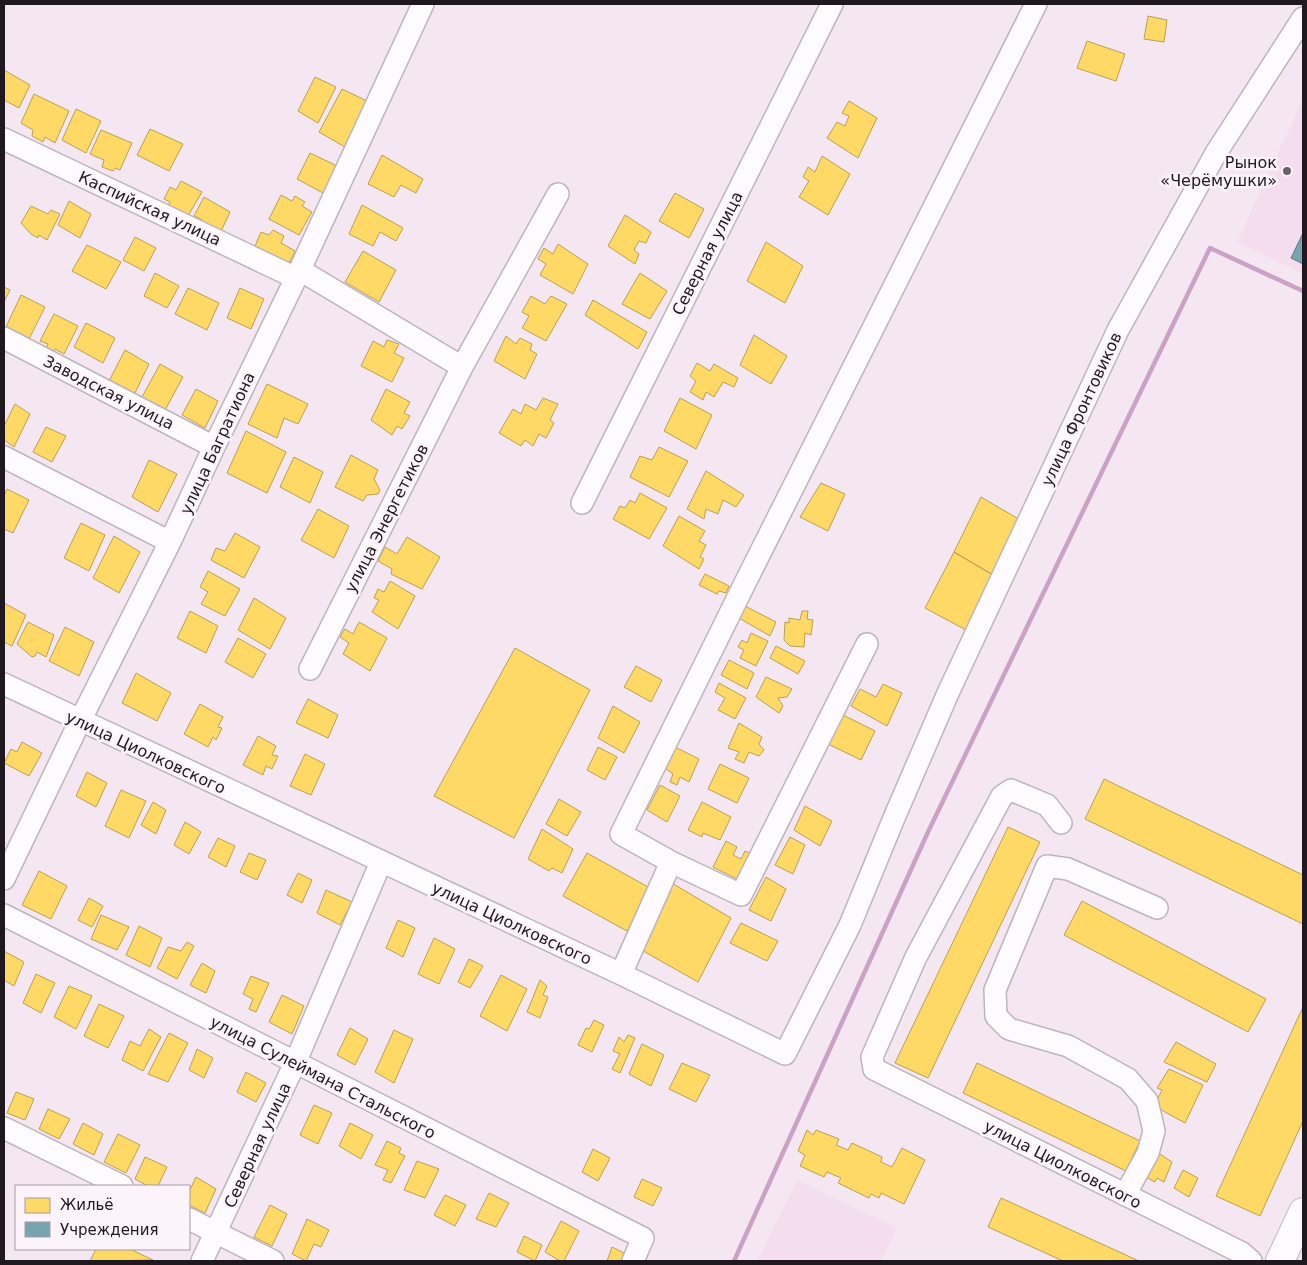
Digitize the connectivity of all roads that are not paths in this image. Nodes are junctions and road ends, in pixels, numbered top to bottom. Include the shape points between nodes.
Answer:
1 (424, 4) edge
2 (832, 4) edge
3 (1036, 4) edge
4 (1303, 18) edge
5 (4, 139) edge
6 (558, 194) dead end
7 (298, 274) junction
8 (4, 338) edge
9 (462, 367) junction
10 (214, 447) junction
11 (4, 457) edge
12 (582, 503) dead end
13 (170, 542) junction
14 (867, 644) dead end
15 (310, 669) dead end
16 (4, 684) edge
17 (80, 721) junction
18 (894, 818) joint
19 (1061, 823) dead end
20 (381, 862) junction
21 (671, 862) junction
22 (4, 878) edge
23 (1157, 908) dead end
24 (4, 915) edge
25 (620, 974) junction
26 (295, 1063) junction
27 (4, 1128) edge
28 (120, 1185) edge
29 (1125, 1195) junction
30 (1303, 1212) edge
31 (190, 1219) edge
32 (1303, 1220) edge
33 (216, 1232) junction
34 (202, 1261) edge
35 (273, 1261) edge
36 (633, 1261) edge
37 (1251, 1261) edge
38 (1280, 1261) edge
39 (1284, 1261) edge

1 - 7 street, улица Багратиона
2 - 12 street, Северная улица
3 - 21 street via 621,834
4 - 18 street, улица Фронтовиков via 1216,153 1118,330 948,693
5 - 7 street, Каспийская улица
6 - 9 street, улица Энергетиков
7 - 9 street
7 - 10 street, улица Багратиона
8 - 10 street, Заводская улица
9 - 15 street, улица Энергетиков
10 - 13 street, улица Багратиона
11 - 13 street
13 - 17 street, улица Багратиона
14 - 21 street via 741,895
16 - 17 street, улица Циолковского
17 - 20 street, улица Циолковского
17 - 22 street, улица Багратиона
18 - 25 street, улица Циолковского via 850,925 785,1054
19 - 29 street, улица Циолковского via 1047,805 1010,790 1002,796 916,957 872,1057 874,1069
20 - 25 street, улица Циолковского
20 - 26 street, Северная улица
21 - 25 street
23 - 29 street via 1068,869 1047,866 995,990 996,1016 1010,1029 1068,1046 1128,1079 1147,1101 1154,1131 1148,1153
24 - 26 street, улица Сулеймана Стальского
26 - 33 street, Северная улица
26 - 36 street, улица Сулеймана Стальского via 643,1238
27 - 28 street
29 - 37 street, улица Циолковского via 1242,1253
30 - 38 main road
31 - 33 street
32 - 39 main road
33 - 34 street, Северная улица
33 - 35 street

